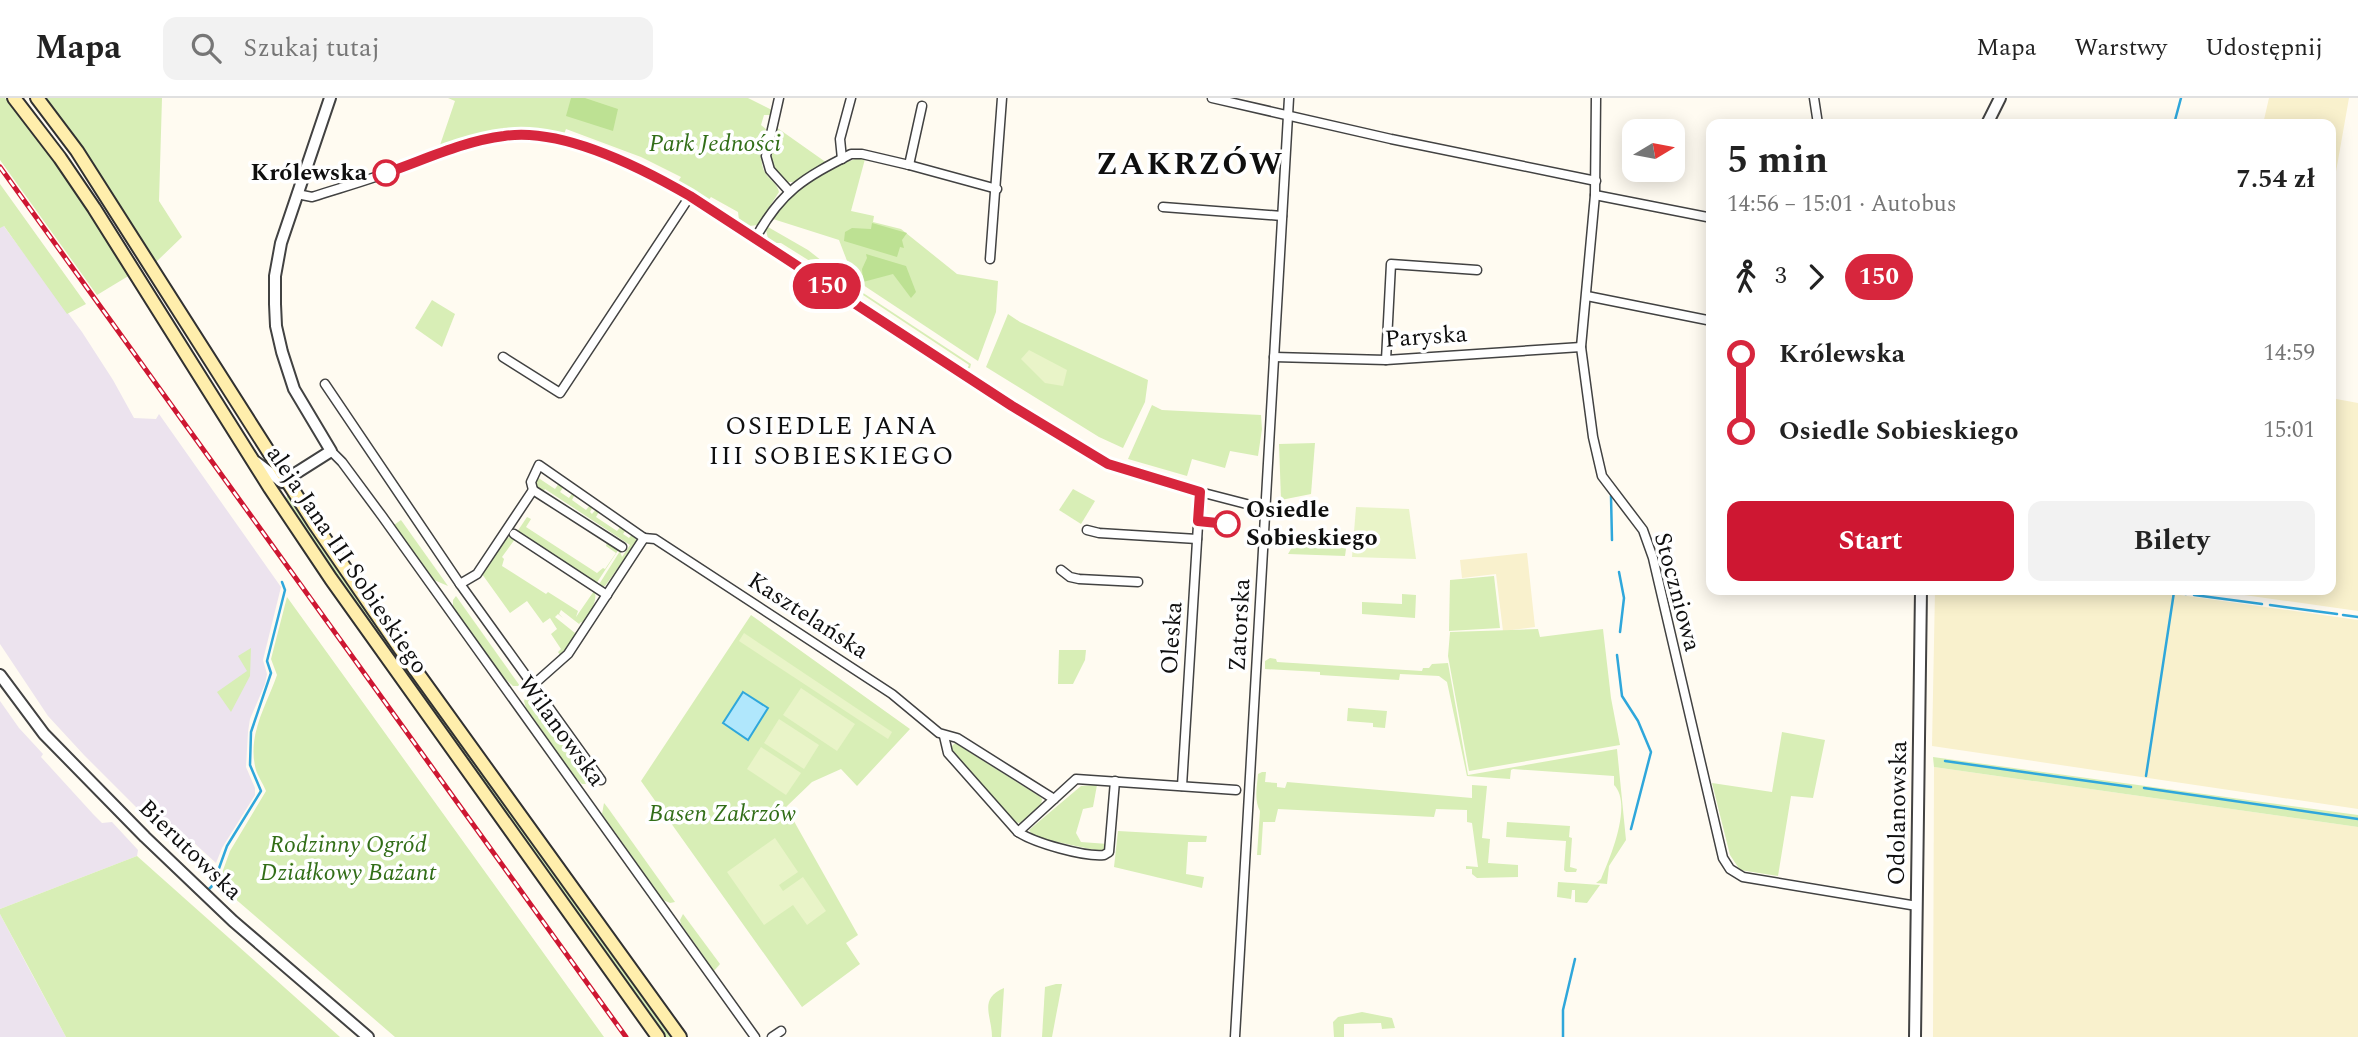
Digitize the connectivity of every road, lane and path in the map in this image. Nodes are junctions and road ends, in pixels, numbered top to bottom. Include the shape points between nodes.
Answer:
1 (14, 98) edge
2 (37, 98) edge
3 (330, 98) edge
4 (779, 98) edge
5 (851, 98) edge
6 (1002, 98) edge
7 (1212, 98) edge
8 (1289, 98) edge
9 (1596, 98) edge
10 (1814, 98) edge
11 (2000, 98) edge
12 (922, 107) dead end
13 (1287, 117) junction
14 (1817, 119) edge
15 (1990, 119) edge
16 (842, 159) junction
17 (909, 165) junction
18 (1596, 181) junction
19 (997, 189) junction
20 (789, 191) junction
21 (297, 194) junction
22 (1595, 195) junction
23 (690, 196) junction
24 (1163, 207) dead end
25 (1282, 216) junction
26 (1706, 217) edge
27 (755, 239) junction
28 (990, 258) dead end
29 (1477, 270) dead end
30 (1587, 296) junction
31 (1706, 320) edge
32 (1581, 347) junction
33 (503, 357) dead end
34 (1274, 357) junction
35 (1386, 360) junction
36 (325, 384) dead end
37 (331, 450) junction
38 (253, 461) junction
39 (287, 481) junction
40 (533, 489) junction
41 (1200, 492) junction
42 (1266, 509) junction
43 (1087, 530) dead end
44 (514, 534) dead end
45 (644, 538) junction
46 (1198, 539) junction
47 (622, 547) dead end
48 (1061, 570) dead end
49 (1139, 582) dead end
50 (460, 584) junction
51 (1921, 595) edge
52 (607, 596) junction
53 (0, 675) edge
54 (533, 685) junction
55 (944, 736) junction
56 (601, 780) dead end
57 (1115, 781) junction
58 (1182, 786) junction
59 (1236, 790) dead end
60 (1054, 799) junction
61 (1018, 832) junction
62 (1917, 906) junction
63 (781, 1031) dead end
64 (368, 1037) edge
65 (658, 1037) edge
66 (680, 1037) edge
67 (755, 1037) edge
68 (772, 1037) edge
69 (1235, 1037) edge
70 (1915, 1037) edge

1 - 38 main road, aleja Jana III Sobieskiego via 88,199
2 - 39 main road, aleja Jana III Sobieskiego via 77,151
3 - 21 street, Wilanowska
4 - 20 street via 766,156 770,170
5 - 16 street via 840,139
6 - 19 street
7 - 13 street
8 - 13 street, Zatorska
9 - 18 street, Stoczniowa
10 - 14 street
11 - 15 street
12 - 17 street
13 - 18 street
13 - 25 street, Zatorska
16 - 17 street via 862,154
16 - 20 street
17 - 19 street
18 - 22 street, Stoczniowa
19 - 28 street
20 - 27 street
21 - 23 street via 313,197 470,144 521,134 561,140 609,156
21 - 37 street, Wilanowska via 275,276 276,326 294,389
22 - 26 street
22 - 30 street, Stoczniowa
23 - 27 street
23 - 33 street via 560,393
24 - 25 street
25 - 34 street, Zatorska
27 - 41 street via 1108,464
29 - 35 street via 1391,264
30 - 31 street
30 - 32 street, Stoczniowa
32 - 35 street, Paryska
32 - 62 street, Stoczniowa via 1597,462 1606,482 1643,530 1653,558 1727,864 1742,877
34 - 35 street, Paryska
34 - 42 street, Zatorska
36 - 50 street
37 - 39 street
37 - 67 street, Wilanowska
38 - 39 street via 276,479
38 - 65 main road, aleja Jana III Sobieskiego via 408,689
39 - 66 main road, aleja Jana III Sobieskiego via 401,650
40 - 45 street, Kasztelańska via 531,482 539,465
40 - 47 street
40 - 50 street via 477,573
41 - 42 street
41 - 46 street, Oleska
42 - 69 street, Zatorska
43 - 46 street
44 - 52 street
45 - 52 street
45 - 55 street, Kasztelańska via 655,538 892,694
46 - 58 street, Oleska
48 - 49 street via 1079,579
50 - 54 street
51 - 62 street, Odolanowska
52 - 54 street via 568,654
53 - 64 street, Bierutowska via 44,734 145,837
54 - 56 street
55 - 60 street, Kasztelańska via 957,738
55 - 61 street, Kasztelańska via 948,753
57 - 58 street
57 - 60 street via 1076,779
57 - 61 street via 1110,848 1104,855 1075,851
58 - 59 street
60 - 61 street
62 - 70 street, Odolanowska
63 - 68 street

